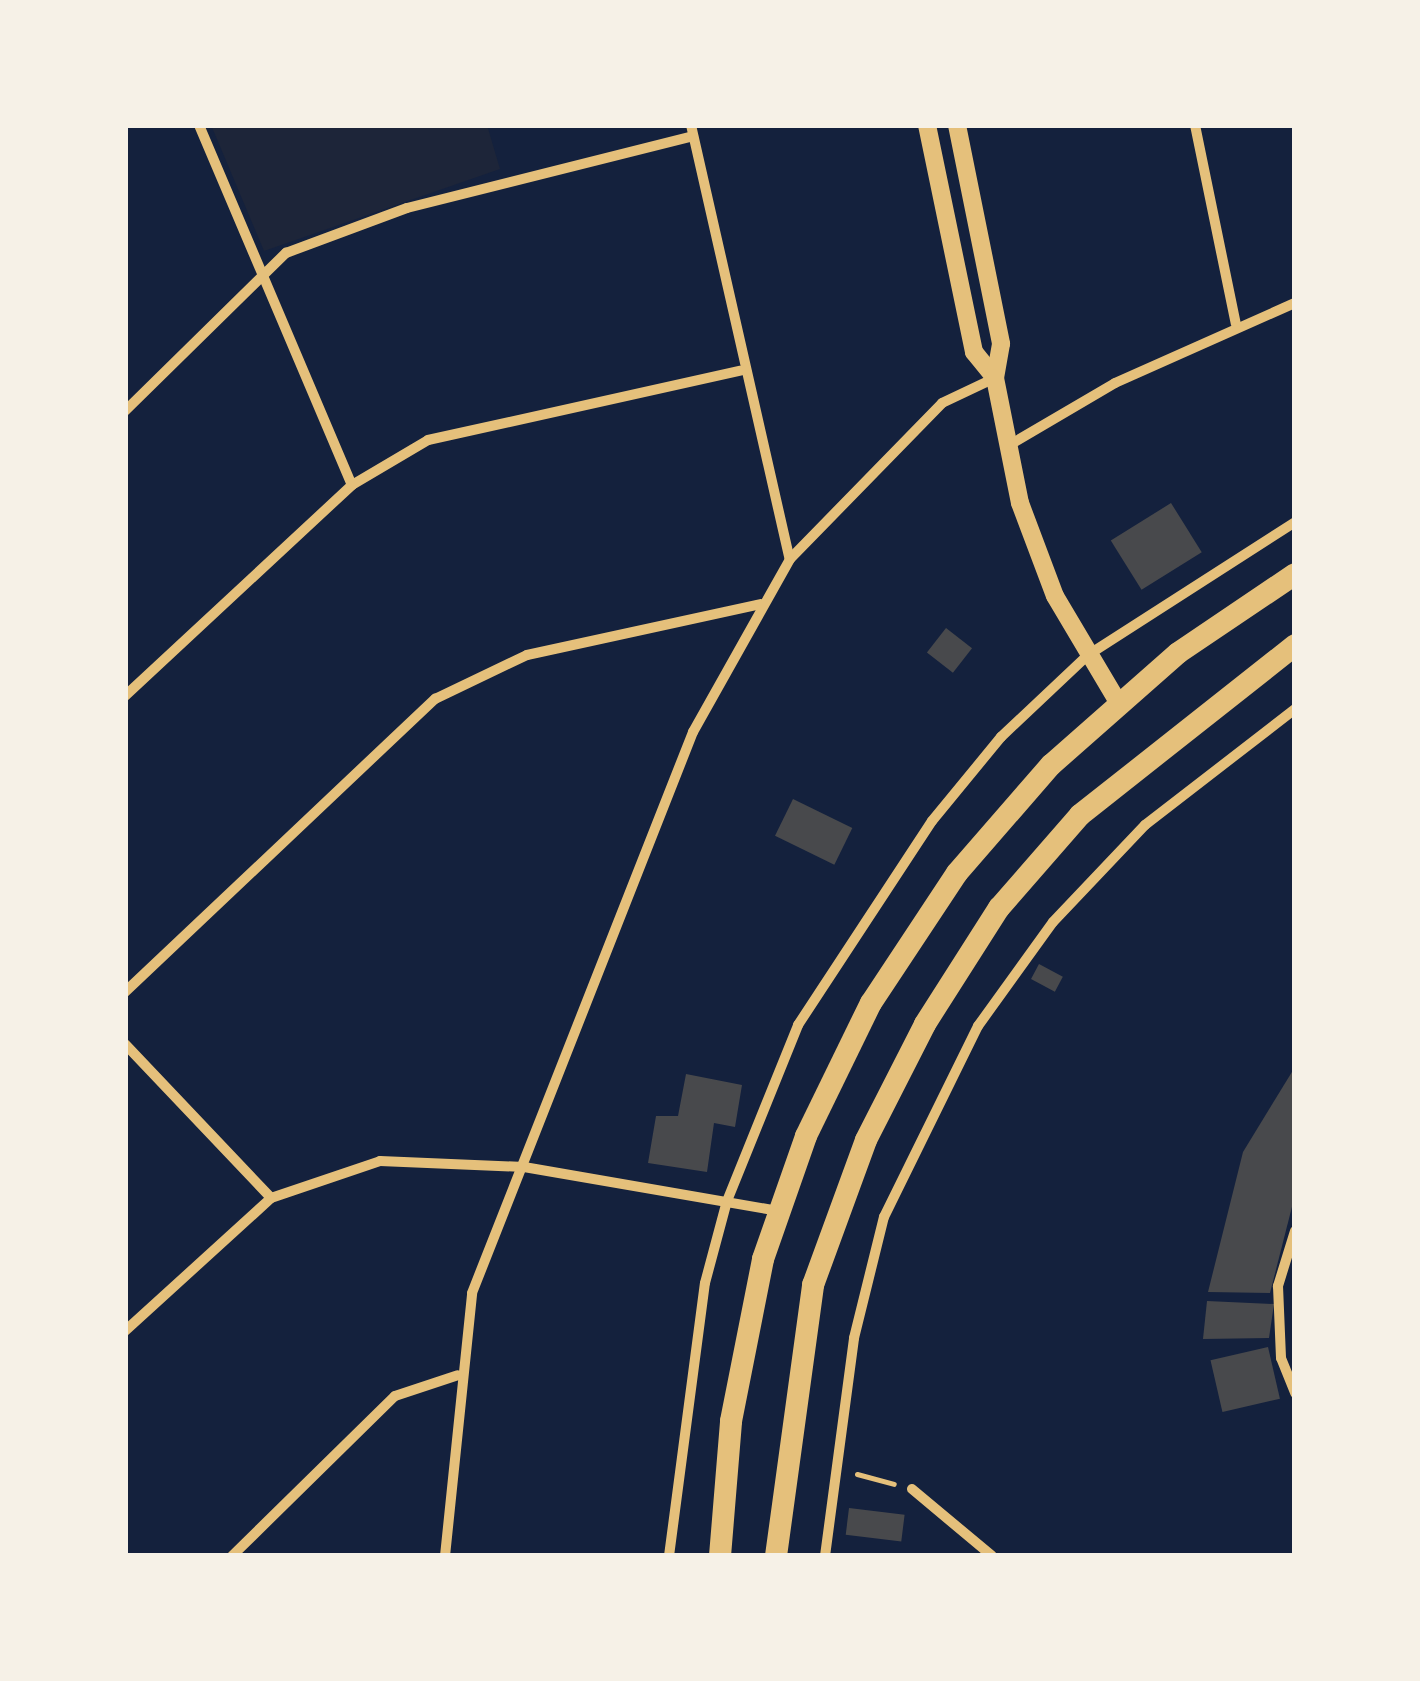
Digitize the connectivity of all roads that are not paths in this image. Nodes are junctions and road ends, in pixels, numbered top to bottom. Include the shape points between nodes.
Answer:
1 (199, 125) edge
2 (928, 125) edge
3 (957, 125) edge
4 (1196, 125) edge
5 (692, 130) edge
6 (261, 271) junction
7 (1295, 303) edge
8 (1236, 324) junction
9 (740, 371) junction
10 (995, 378) junction
11 (125, 411) edge
12 (1006, 447) junction
13 (352, 485) junction
14 (1295, 522) edge
15 (790, 559) junction
16 (1295, 574) edge
17 (761, 604) junction
18 (1295, 645) edge
19 (1088, 656) junction
20 (125, 696) edge
21 (1118, 702) junction
22 (1295, 709) edge
23 (125, 992) edge
24 (125, 1044) edge
25 (524, 1166) junction
26 (271, 1198) junction
27 (726, 1201) junction
28 (778, 1210) junction
29 (1295, 1231) edge
30 (125, 1332) edge
31 (458, 1374) junction
32 (1295, 1393) edge
33 (912, 1488) road end
34 (232, 1556) edge
35 (445, 1556) edge
36 (668, 1556) edge
37 (720, 1556) edge
38 (776, 1556) edge
39 (825, 1556) edge
40 (992, 1556) edge

1 - 6 street
2 - 10 street via 974,352
3 - 10 street via 1001,344
4 - 8 street
5 - 6 street via 407,208
5 - 9 street
6 - 11 street
6 - 13 street
7 - 8 street
8 - 12 street
9 - 13 street via 428,440
9 - 15 street
10 - 12 street
10 - 15 street via 942,403
12 - 19 street via 1054,596
13 - 20 street
14 - 19 street
15 - 17 street
16 - 21 highway
17 - 23 street via 527,655 435,700
17 - 25 street via 693,732
18 - 38 highway via 1080,815 1000,908 925,1024 866,1140 813,1285
19 - 21 street
19 - 27 street via 1001,737 864,918 798,1024
21 - 28 highway via 1002,817 914,933 833,1076
22 - 39 street via 1145,825 1053,922 978,1026 884,1217 832,1468
24 - 26 street
25 - 26 street via 380,1161
25 - 27 street
25 - 31 street via 472,1293
26 - 30 street
27 - 28 street
27 - 36 street via 688,1368
28 - 37 highway via 744,1337
29 - 32 street via 1278,1286 1281,1358
31 - 34 street via 394,1396
31 - 35 street
33 - 40 street

